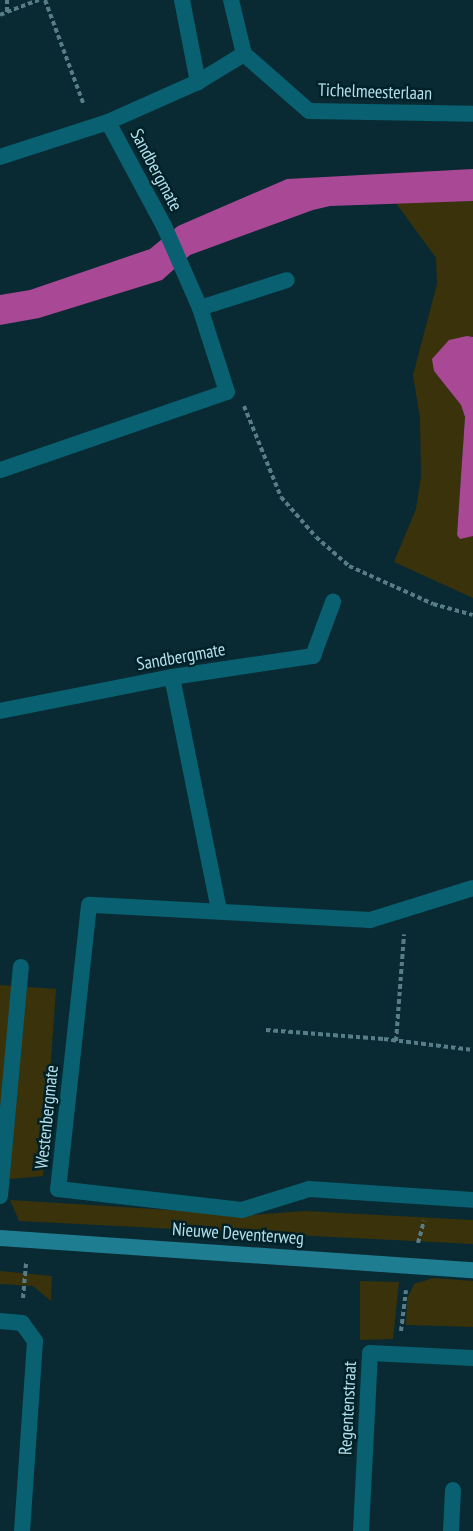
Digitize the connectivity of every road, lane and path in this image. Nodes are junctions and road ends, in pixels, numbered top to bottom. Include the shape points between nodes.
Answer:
1 (7, 0) edge
2 (39, 0) edge
3 (45, 0) edge
4 (182, 0) edge
5 (231, 0) edge
6 (8, 12) junction
7 (0, 15) edge
8 (244, 54) junction
9 (198, 82) junction
10 (473, 114) edge
11 (108, 122) junction
12 (92, 129) junction
13 (0, 157) edge
14 (287, 280) dead end
15 (200, 308) junction
16 (227, 392) junction
17 (0, 470) edge
18 (333, 602) dead end
19 (473, 615) edge
20 (172, 677) junction
21 (0, 711) edge
22 (473, 888) edge
23 (406, 909) junction
24 (219, 910) junction
25 (21, 967) dead end
26 (266, 1030) dead end
27 (396, 1041) junction
28 (473, 1050) edge
29 (0, 1196) edge
30 (473, 1200) edge
31 (0, 1238) edge
32 (28, 1239) junction
33 (473, 1270) edge
34 (0, 1321) edge
35 (22, 1323) junction
36 (473, 1358) edge
37 (453, 1490) dead end
38 (22, 1531) edge
39 (361, 1531) edge
40 (451, 1531) edge

1 - 6 path
2 - 6 path
3 - 12 path
4 - 9 street
5 - 8 street
6 - 7 path
8 - 9 street
8 - 10 street, Tichelmeesterlaan via 309,111
9 - 11 street
11 - 12 street, Sandbergmate
11 - 15 street, Sandbergmate via 164,226
12 - 13 street, Sandbergmate
14 - 15 street
15 - 16 street, Sandbergmate
16 - 17 street
16 - 19 path via 248,409 281,497 316,537 349,566 433,604
18 - 20 street, Sandbergmate via 313,656
20 - 21 street, Sandbergmate
20 - 24 street
22 - 23 street, Westenbergmate
23 - 24 street, Westenbergmate via 370,920
23 - 27 path
24 - 30 street, Westenbergmate via 89,905 58,1189 242,1210 309,1189
25 - 29 street
26 - 27 path
27 - 28 path
31 - 32 main road, Nieuwe Deventerweg
32 - 33 main road, Nieuwe Deventerweg
32 - 35 path
34 - 35 street
35 - 38 street via 35,1341
36 - 39 street, Regentenstraat via 370,1353
37 - 40 street

